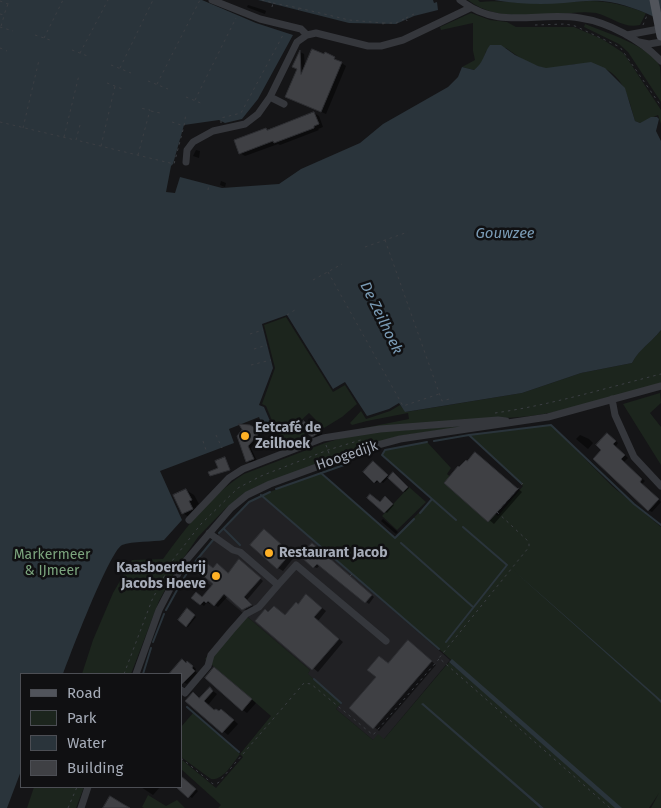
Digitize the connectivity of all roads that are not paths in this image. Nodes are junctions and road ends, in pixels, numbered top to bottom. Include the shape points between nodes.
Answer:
1 (212, 0) edge
2 (460, 0) edge
3 (654, 0) edge
4 (470, 8) junction
5 (660, 29) edge
6 (307, 35) junction
7 (627, 35) junction
8 (636, 42) junction
9 (661, 42) edge
10 (661, 61) edge
11 (270, 98) junction
12 (284, 104) dead end
13 (186, 162) dead end
14 (661, 386) edge
15 (612, 399) junction
16 (512, 423) junction
17 (661, 486) edge
18 (188, 520) dead end
19 (209, 533) junction
20 (278, 585) junction
21 (386, 641) dead end
22 (136, 673) edge
23 (182, 691) edge
24 (88, 788) edge
25 (81, 808) edge

1 - 6 street via 260,19 301,28
2 - 4 street
3 - 5 main road
4 - 6 street via 403,40 381,46 368,46 316,33
4 - 7 street via 505,18 580,18
5 - 7 street
6 - 11 street via 297,42
7 - 8 street
8 - 9 street
8 - 10 street
11 - 12 street
11 - 13 street via 245,124 213,131 193,142 186,150
14 - 15 street, Hoogedijk
15 - 16 street, Hoogedijk via 548,417
15 - 17 street via 615,415 634,457
16 - 18 street via 498,420 397,427 323,438 242,469
16 - 19 street, Hoogedijk via 400,439 332,461 248,495 231,508
19 - 20 street via 240,552
19 - 22 street, Hoogedijk via 183,564 159,610
20 - 21 street via 296,566
20 - 23 street via 259,607 246,614 211,655 208,666 185,693
24 - 25 street

